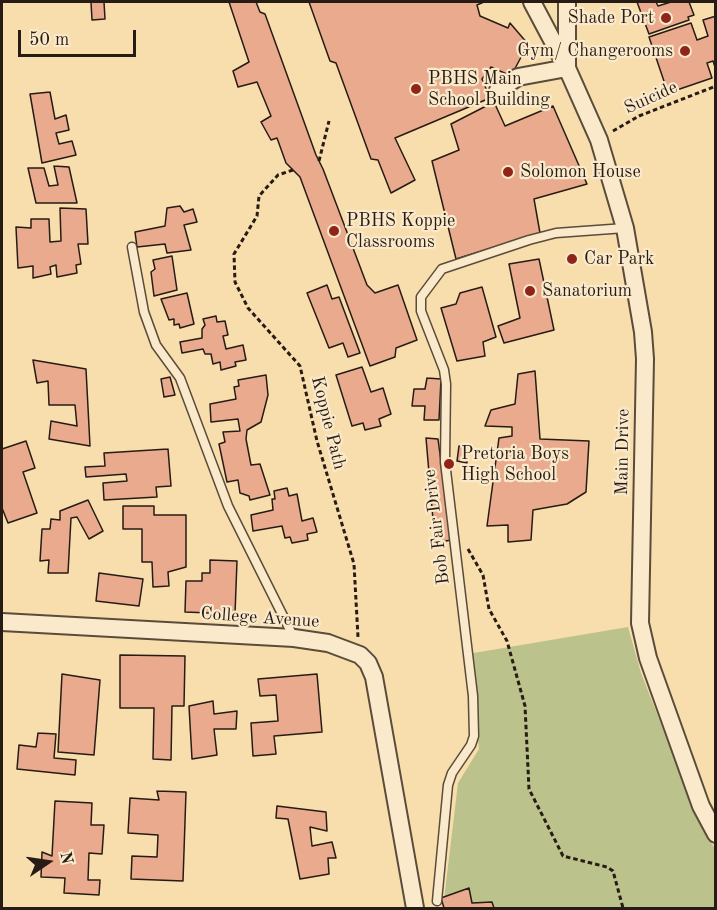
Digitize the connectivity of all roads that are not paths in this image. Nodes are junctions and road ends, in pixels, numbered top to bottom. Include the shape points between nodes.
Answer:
1 (532, 2) edge
2 (567, 2) edge
3 (567, 68) junction
4 (498, 90) dead end
5 (625, 228) junction
6 (132, 247) dead end
7 (2, 622) edge
8 (294, 638) junction
9 (716, 834) edge
10 (437, 901) dead end
11 (415, 909) edge

1 - 3 street, Main Drive
2 - 3 street, Main Drive
3 - 4 street via 518,77
3 - 5 street, Main Drive via 599,140
5 - 9 street, Main Drive via 645,359 640,623 648,658 701,806
5 - 10 lane, Bob Fair Drive via 556,233 518,243 442,269 421,297 421,311 446,384 445,462 473,696 474,736 448,785
6 - 8 lane via 144,312 156,345 180,378 228,506
7 - 8 street, College Avenue
8 - 11 street, College Avenue via 328,643 360,655 368,663 374,677

